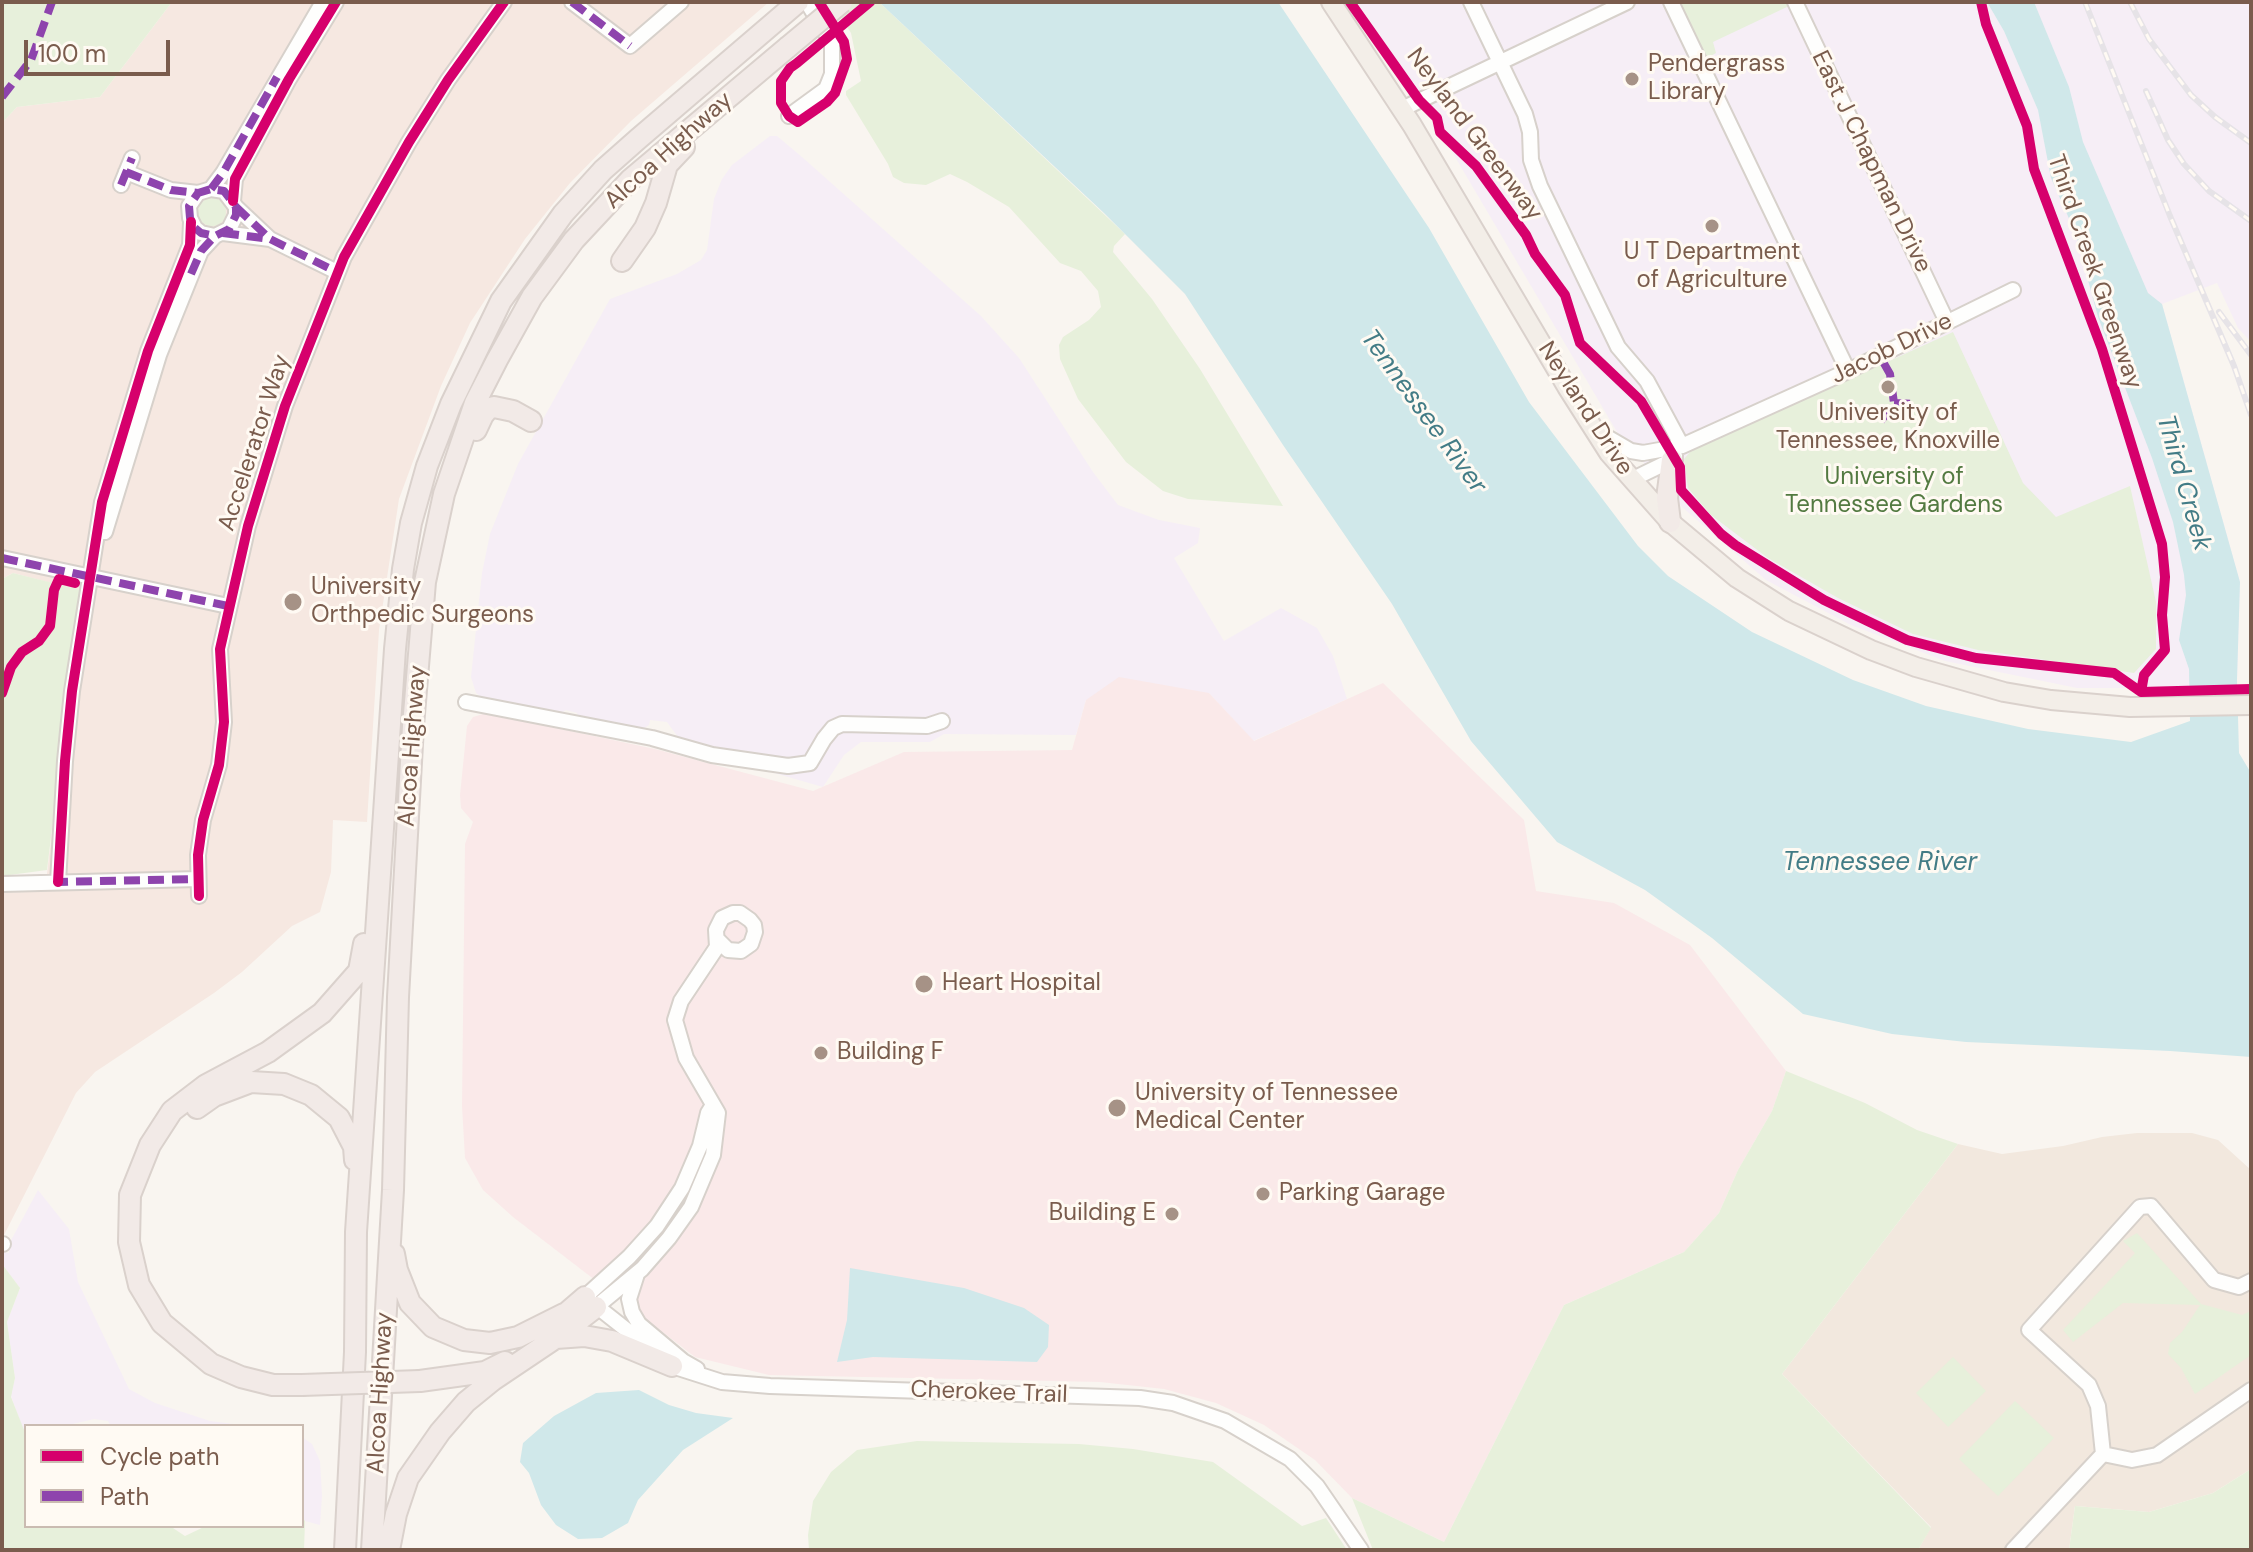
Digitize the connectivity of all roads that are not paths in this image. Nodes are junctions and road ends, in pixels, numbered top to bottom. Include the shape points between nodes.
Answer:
1 (323, 2) edge
2 (336, 2) edge
3 (504, 2) edge
4 (572, 2) edge
5 (681, 2) edge
6 (798, 2) edge
7 (807, 2) edge
8 (842, 2) edge
9 (1331, 2) edge
10 (1471, 2) edge
11 (1627, 2) edge
12 (1671, 2) edge
13 (1795, 2) edge
14 (1499, 62) junction
15 (762, 70) junction
16 (1402, 109) junction
17 (789, 116) dead end
18 (127, 171) dead end
19 (171, 190) junction
20 (204, 191) junction
21 (234, 204) junction
22 (190, 218) junction
23 (219, 235) junction
24 (270, 239) junction
25 (622, 261) dead end
26 (337, 272) junction
27 (2013, 290) dead end
28 (1947, 322) junction
29 (1848, 371) junction
30 (531, 421) dead end
31 (1592, 428) junction
32 (1677, 453) junction
33 (1631, 480) junction
34 (1670, 522) junction
35 (2, 558) edge
36 (93, 572) junction
37 (228, 606) junction
38 (418, 663) junction
39 (466, 702) dead end
40 (2251, 705) edge
41 (942, 721) dead end
42 (388, 753) junction
43 (198, 879) junction
44 (58, 882) junction
45 (2, 884) edge
46 (199, 896) dead end
47 (723, 945) dead end
48 (713, 1105) junction
49 (359, 1188) junction
50 (390, 1235) junction
51 (637, 1273) junction
52 (2251, 1281) edge
53 (591, 1302) junction
54 (564, 1314) junction
55 (557, 1337) junction
56 (672, 1366) junction
57 (420, 1374) junction
58 (302, 1378) junction
59 (722, 1382) junction
60 (2251, 1390) edge
61 (2103, 1454) junction
62 (345, 1550) edge
63 (372, 1550) edge
64 (389, 1550) edge
65 (1361, 1550) edge
66 (2013, 1550) edge

1 - 20 street via 223,173
2 - 21 street via 235,179
3 - 26 street, Accelerator Way via 409,142
4 - 5 street via 630,46
6 - 42 highway, Alcoa Highway via 603,170 563,214 501,301 451,404 411,523
7 - 17 street via 832,44 832,74 826,89
8 - 15 highway, Alcoa Highway, bridge
9 - 16 main road, Neyland Drive
10 - 14 street
11 - 14 street
12 - 29 street
13 - 28 street, East J Chapman Drive
14 - 16 street
14 - 32 street via 1527,121 1538,181 1618,347 1647,381
15 - 25 highway via 755,86 667,165 645,228
15 - 38 highway, Alcoa Highway via 630,180 574,240 532,297 475,403 444,494 425,582
16 - 31 main road, Neyland Drive
18 - 19 street
19 - 20 street
19 - 22 street
20 - 21 street via 224,191
20 - 22 street via 189,206
21 - 23 street via 234,222
21 - 24 street
22 - 23 street via 201,233
22 - 36 street via 190,245 120,436 102,502
23 - 24 street
23 - 36 street via 201,251 159,355
24 - 26 street
26 - 37 street, Accelerator Way via 287,399
27 - 28 street, Jacob Drive
28 - 29 street, Jacob Drive
29 - 32 street, Jacob Drive
30 - 38 highway via 494,407 477,428 457,484
31 - 32 street, Jacob Drive via 1631,451
31 - 33 main road, Neyland Drive
32 - 33 street, Jacob Drive
32 - 34 highway via 1667,498
33 - 34 main road, Neyland Drive
34 - 40 main road, Neyland Drive via 1737,578 1789,611 1916,667 2051,700 2130,707
35 - 36 street
36 - 37 street
36 - 44 street via 69,719
37 - 43 street, Accelerator Way via 220,649 224,722 219,765 203,820
38 - 50 highway, Alcoa Highway
39 - 41 street via 712,755 788,766 810,763 833,728 842,724 927,726
42 - 49 highway, Alcoa Highway
42 - 58 highway via 372,904 359,971 322,1013 172,1111 150,1145 130,1195 129,1242 139,1285 162,1323 211,1364 241,1377 273,1385
43 - 44 street
43 - 46 street, Accelerator Way
44 - 45 street
47 - 48 street via 678,1033
48 - 51 street via 718,1113 716,1142 691,1207
48 - 53 street via 682,1188
49 - 58 highway via 354,1147 339,1118 311,1095 284,1084 251,1082 214,1096 182,1120 161,1152 143,1198 142,1241 151,1280 172,1315 218,1353
49 - 62 highway, Alcoa Highway
50 - 54 highway via 410,1303 433,1327 464,1340 490,1343 518,1337
50 - 63 highway, Alcoa Highway
51 - 53 street
51 - 59 street via 629,1299 639,1324 683,1361
52 - 61 street via 2239,1287 2214,1280 2151,1206 2140,1207 2029,1330 2089,1385 2098,1406
53 - 54 highway
53 - 55 highway
53 - 56 street, Cherokee Trail
54 - 57 highway via 546,1331 481,1362
55 - 56 highway via 612,1341
55 - 57 highway via 485,1372
55 - 64 highway via 493,1380 440,1432 408,1478
56 - 59 street, Cherokee Trail
57 - 58 highway, bridge
59 - 65 street, Cherokee Trail via 1173,1403 1225,1421 1290,1459 1317,1486
60 - 61 street via 2157,1455 2132,1460
61 - 66 street

